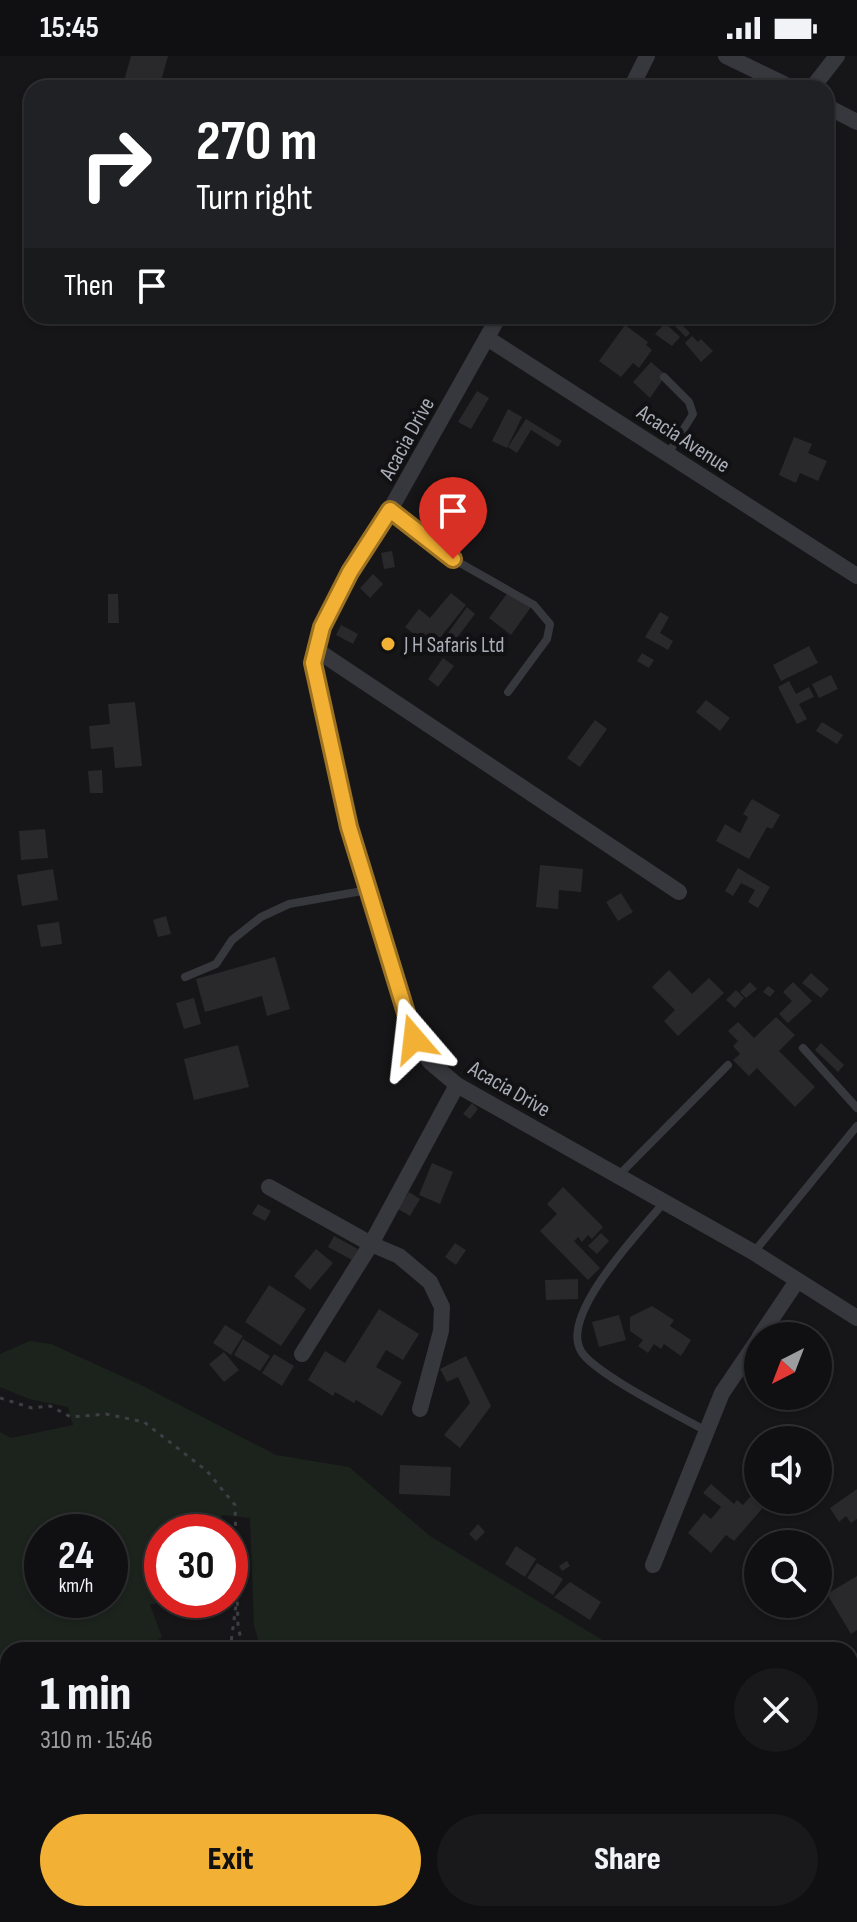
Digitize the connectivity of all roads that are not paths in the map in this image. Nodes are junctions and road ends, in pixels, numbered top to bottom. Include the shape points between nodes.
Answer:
1 (647, 56) edge
2 (726, 56) edge
3 (837, 56) edge
4 (635, 80) edge
5 (776, 80) edge
6 (818, 80) edge
7 (834, 110) edge
8 (857, 122) edge
9 (495, 324) edge
10 (487, 338) junction
11 (664, 377) dead end
12 (668, 454) junction
13 (390, 510) junction
14 (857, 576) edge
15 (315, 649) junction
16 (508, 692) dead end
17 (368, 890) junction
18 (679, 892) dead end
19 (185, 977) dead end
20 (803, 1048) dead end
21 (728, 1065) dead end
22 (457, 1085) junction
23 (857, 1108) edge
24 (857, 1126) edge
25 (619, 1175) junction
26 (269, 1187) dead end
27 (665, 1201) junction
28 (371, 1244) junction
29 (753, 1252) junction
30 (797, 1281) junction
31 (857, 1318) edge
32 (770, 1322) edge
33 (302, 1354) dead end
34 (744, 1360) edge
35 (420, 1409) dead end
36 (706, 1431) junction
37 (653, 1565) dead end

1 - 4 street
2 - 5 street
3 - 6 street
7 - 8 street
9 - 10 street, Acacia Drive
10 - 12 street, Acacia Avenue
10 - 13 street, Acacia Drive
11 - 12 lane via 689,402 693,414
12 - 14 street, Acacia Avenue
13 - 15 street, Acacia Drive via 350,572
13 - 16 lane via 453,559 545,616 550,624 547,639
15 - 17 street, Acacia Drive via 314,680
15 - 18 street
17 - 19 lane via 289,904 261,917 232,940 216,964
17 - 22 street, Acacia Drive via 414,1039 430,1062
20 - 23 lane
21 - 25 lane
22 - 25 street, Acacia Drive
22 - 28 street
24 - 29 lane
25 - 27 street, Acacia Drive
26 - 28 street
27 - 29 street, Acacia Drive
27 - 36 lane via 596,1287 575,1336 582,1354 603,1370
28 - 33 street
28 - 35 street via 420,1270 442,1307 441,1331
29 - 30 street, Acacia Drive
30 - 31 street, Acacia Drive
30 - 32 street
34 - 36 street
36 - 37 street

